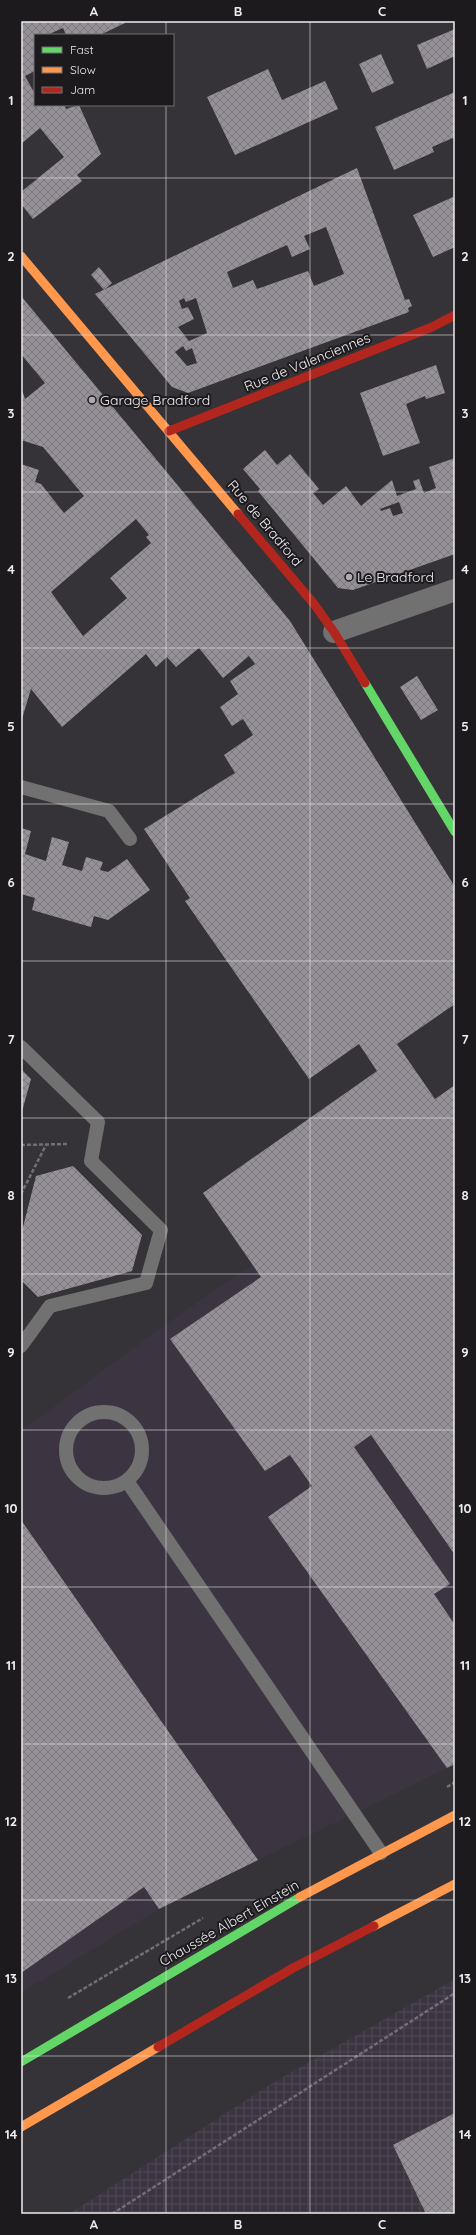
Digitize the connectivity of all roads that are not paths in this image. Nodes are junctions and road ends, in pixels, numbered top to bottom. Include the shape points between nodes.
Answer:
1 (21, 256) edge
2 (455, 315) edge
3 (169, 431) junction
4 (455, 590) edge
5 (334, 632) junction
6 (21, 787) edge
7 (455, 832) edge
8 (130, 839) dead end
9 (21, 1047) edge
10 (21, 1346) edge
11 (127, 1481) junction
12 (455, 1815) edge
13 (381, 1853) junction
14 (455, 1884) edge
15 (21, 2062) edge
16 (21, 2127) edge

1 - 3 street, Rue de Bradford
2 - 3 street, Rue de Valenciennes via 432,327
3 - 5 street, Rue de Bradford via 291,575
4 - 5 street
5 - 7 street, Rue de Bradford
6 - 8 lane via 109,811
9 - 10 lane via 98,1122 91,1161 161,1230 146,1282 50,1306
11 - 11 lane via 140,1463 142,1442 138,1432 123,1417 112,1413 96,1413 81,1419 68,1436 66,1447 67,1458 77,1477 96,1487 117,1486
11 - 13 lane
12 - 13 street, Chaussée Albert Einstein
13 - 15 street, Chaussée Albert Einstein via 297,1898
14 - 16 street via 294,1968

